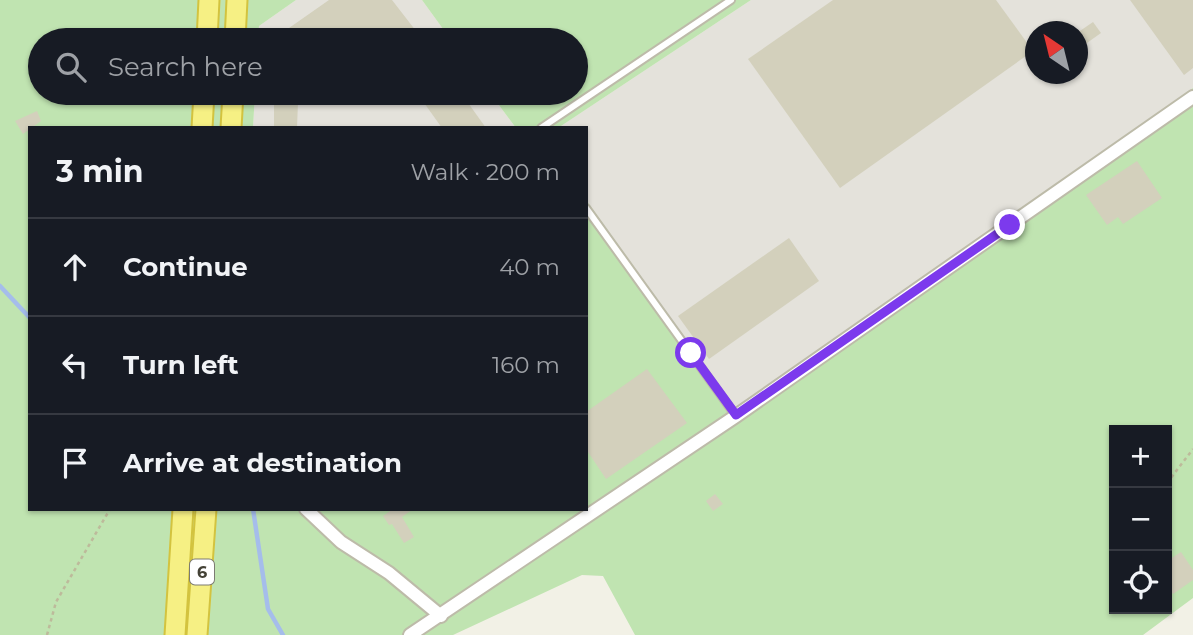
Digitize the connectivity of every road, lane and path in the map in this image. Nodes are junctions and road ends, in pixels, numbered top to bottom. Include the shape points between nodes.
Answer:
1 (209, 0) edge
2 (237, 0) edge
3 (731, 0) edge
4 (208, 28) edge
5 (236, 28) edge
6 (588, 96) edge
7 (1193, 97) edge
8 (203, 105) edge
9 (232, 105) edge
10 (575, 105) edge
11 (202, 126) edge
12 (231, 126) edge
13 (544, 126) edge
14 (588, 211) edge
15 (736, 415) junction
16 (1193, 449) edge
17 (1172, 476) edge
18 (109, 511) edge
19 (183, 511) edge
20 (206, 511) edge
21 (308, 511) edge
22 (441, 616) junction
23 (47, 635) edge
24 (175, 635) edge
25 (197, 635) edge
26 (410, 635) edge

1 - 4 highway
2 - 5 highway
3 - 6 lane
7 - 15 street
8 - 11 highway
9 - 12 highway
10 - 13 lane
14 - 15 lane
15 - 22 street
16 - 17 path
18 - 23 path via 57,601
19 - 24 highway, 6
20 - 25 highway, 6
21 - 22 street via 341,542 389,573
22 - 26 street

